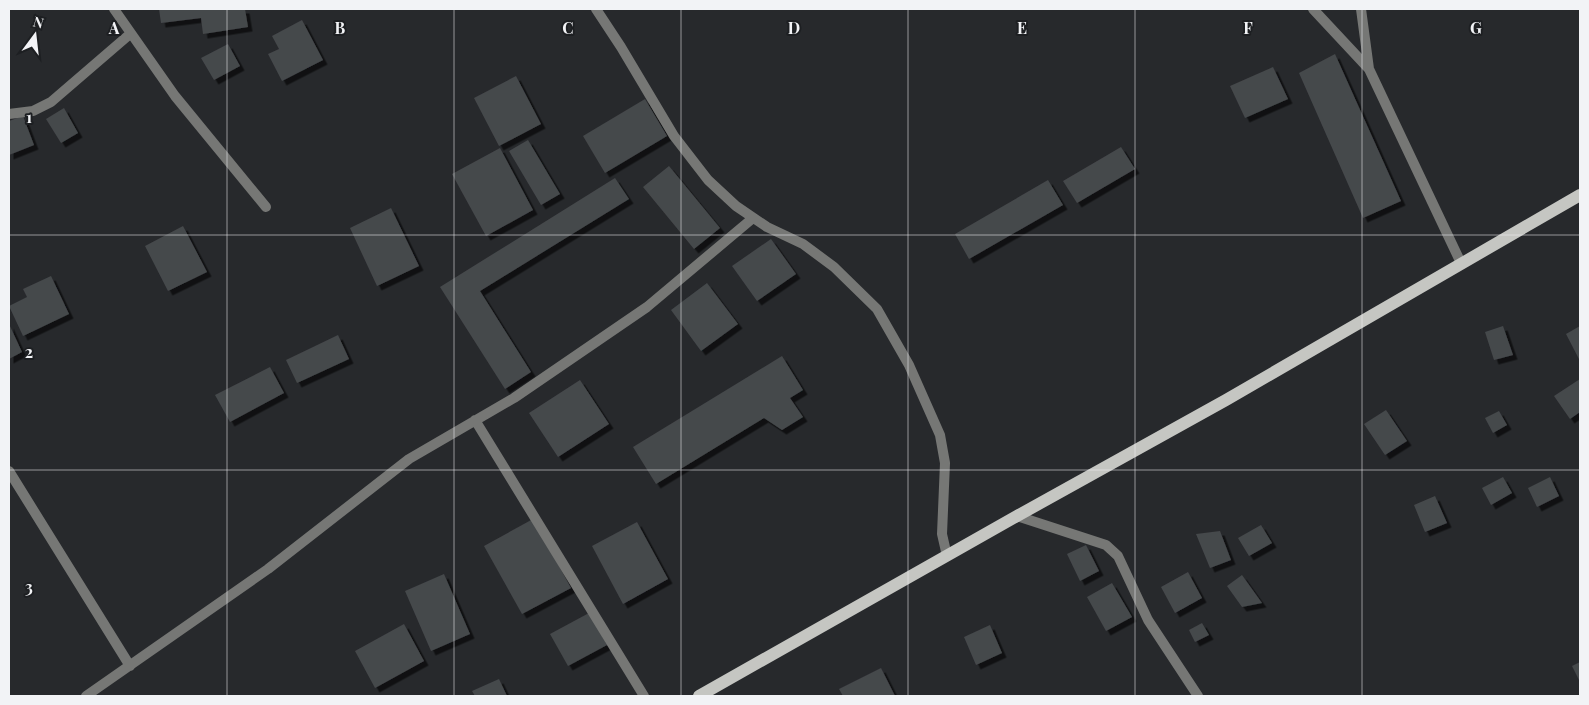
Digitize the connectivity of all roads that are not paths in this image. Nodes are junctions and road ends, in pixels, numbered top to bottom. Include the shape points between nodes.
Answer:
1 (114, 9) edge
2 (596, 9) edge
3 (1313, 9) edge
4 (1361, 9) edge
5 (130, 34) junction
6 (1369, 69) junction
7 (9, 114) edge
8 (1580, 196) edge
9 (266, 207) dead end
10 (753, 218) junction
11 (1461, 263) junction
12 (475, 420) junction
13 (9, 471) edge
14 (1017, 516) junction
15 (947, 556) junction
16 (130, 666) junction
17 (86, 696) edge
18 (644, 696) edge
19 (700, 696) edge
20 (1198, 696) edge

1 - 5 street
2 - 10 street via 674,136 708,180
3 - 6 street
4 - 6 street
5 - 7 street via 51,102 33,111
5 - 9 street via 214,147
6 - 11 street
8 - 11 main road
10 - 12 street via 647,307 514,398
10 - 15 street via 803,244 834,267 882,317 909,365 940,435 946,463 942,534
11 - 14 main road via 1226,400
12 - 16 street via 409,459 268,569
12 - 18 street
13 - 16 street
14 - 15 main road
14 - 20 street via 1106,545 1118,556 1148,620
15 - 19 main road
16 - 17 street

